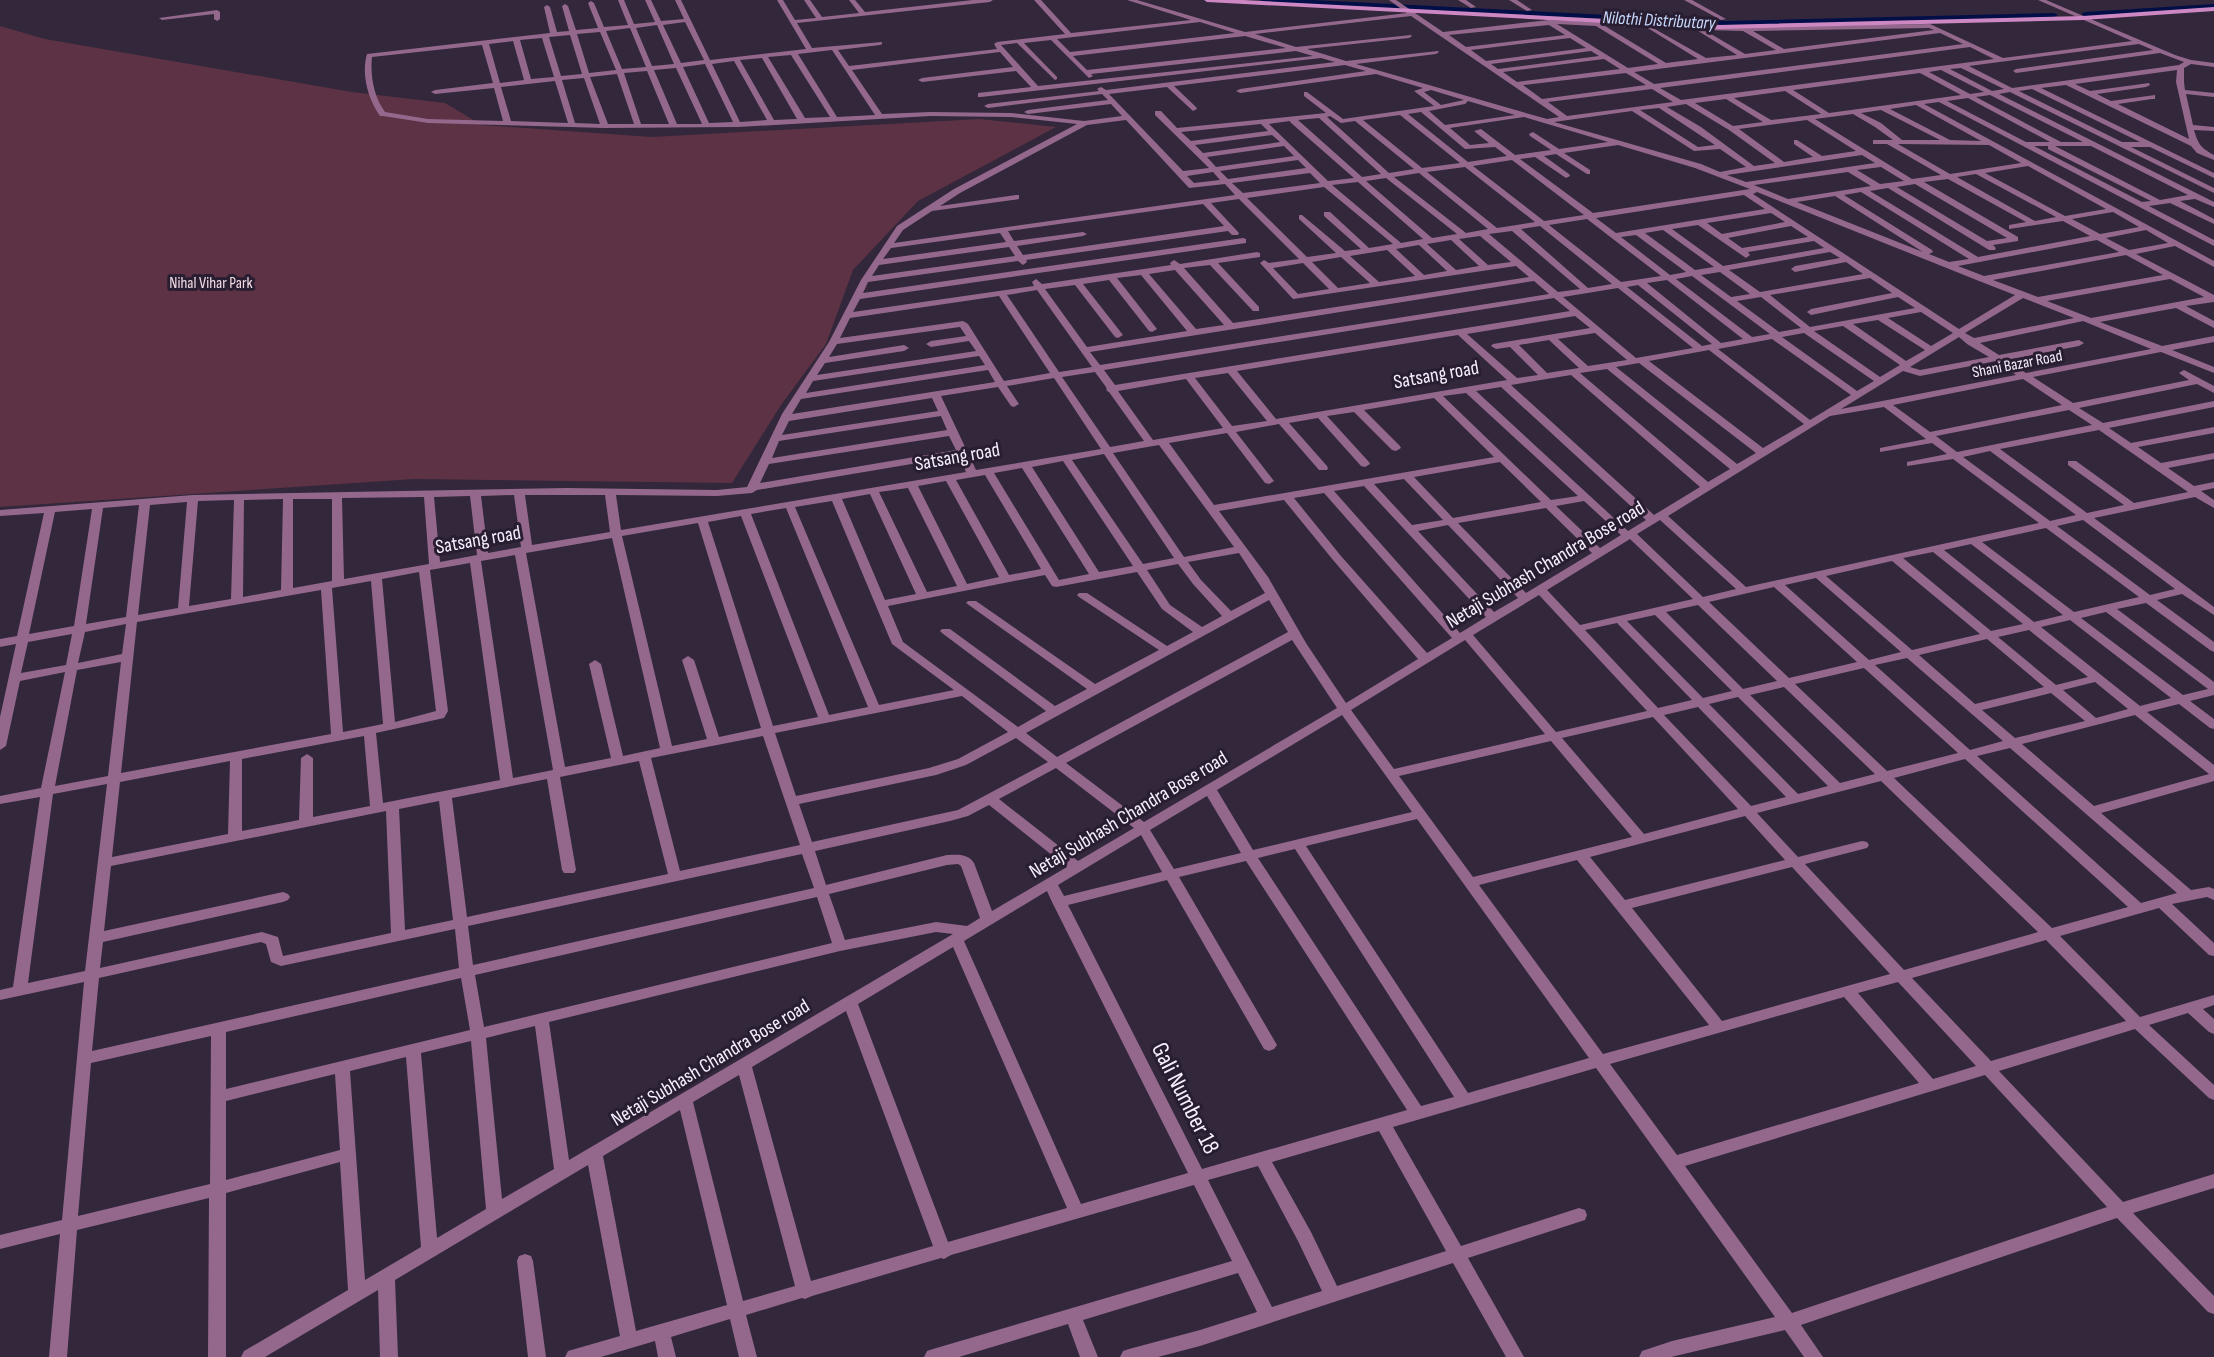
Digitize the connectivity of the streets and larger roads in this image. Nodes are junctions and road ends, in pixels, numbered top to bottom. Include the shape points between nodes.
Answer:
1 (621, 0) edge
2 (648, 0) edge
3 (678, 0) edge
4 (780, 0) edge
5 (807, 0) edge
6 (852, 0) edge
7 (898, 0) edge
8 (988, 0) edge
9 (1037, 0) edge
10 (1130, 0) edge
11 (1207, 0) edge
12 (1298, 0) edge
13 (1461, 0) edge
14 (1512, 0) edge
15 (1687, 0) edge
16 (2041, 0) edge
17 (946, 2) edge
18 (591, 3) dead end
19 (2214, 3) edge
20 (566, 6) dead end
21 (1400, 6) edge
22 (1473, 7) junction
23 (547, 8) dead end
24 (905, 9) junction
25 (2214, 9) edge
26 (1529, 10) junction
27 (2068, 12) junction
28 (863, 14) junction
29 (162, 18) dead end
30 (1559, 18) junction
31 (2083, 18) junction
32 (217, 19) dead end
33 (820, 19) junction
34 (1723, 19) junction
35 (688, 20) junction
36 (1204, 20) junction
37 (793, 22) junction
38 (1549, 22) junction
39 (659, 23) junction
40 (1597, 24) junction
41 (1928, 24) junction
42 (632, 26) junction
43 (1646, 26) junction
44 (1697, 28) junction
45 (1800, 28) junction
46 (1745, 29) junction
47 (603, 30) junction
48 (1944, 32) junction
49 (574, 33) junction
50 (1247, 33) junction
51 (1442, 34) junction
52 (1810, 34) dead end
53 (554, 35) junction
54 (545, 36) junction
55 (1070, 36) junction
56 (1409, 36) dead end
57 (1571, 36) junction
58 (1053, 38) junction
59 (516, 39) junction
60 (1820, 40) dead end
61 (1019, 41) junction
62 (485, 42) junction
63 (2138, 42) junction
64 (880, 43) dead end
65 (1831, 45) junction
66 (1972, 45) junction
67 (834, 48) junction
68 (1299, 48) junction
69 (1464, 49) junction
70 (1592, 49) junction
71 (810, 50) junction
72 (1002, 50) junction
73 (1783, 51) junction
74 (2161, 51) junction
75 (793, 52) junction
76 (1436, 52) dead end
77 (1069, 54) junction
78 (764, 56) junction
79 (1325, 56) junction
80 (1744, 56) junction
81 (1605, 57) junction
82 (736, 59) junction
83 (1704, 60) junction
84 (2002, 60) junction
85 (707, 62) junction
86 (2190, 62) junction
87 (1349, 63) junction
88 (1484, 63) junction
89 (679, 65) junction
90 (1664, 65) junction
91 (1961, 65) junction
92 (2214, 65) edge
93 (2181, 67) junction
94 (650, 68) junction
95 (848, 68) junction
96 (1942, 68) junction
97 (1018, 69) junction
98 (1626, 70) junction
99 (1496, 71) junction
100 (1921, 71) junction
101 (2016, 71) dead end
102 (620, 72) junction
103 (1086, 72) junction
104 (1379, 72) junction
105 (586, 75) junction
106 (558, 78) junction
107 (1055, 78) dead end
108 (922, 80) dead end
109 (528, 82) junction
110 (1095, 82) junction
111 (2067, 83) junction
112 (1168, 84) junction
113 (1516, 84) junction
114 (498, 85) junction
115 (973, 85) junction
116 (2146, 85) dead end
117 (1652, 86) junction
118 (1432, 87) junction
119 (2034, 87) junction
120 (1036, 89) junction
121 (1787, 89) junction
122 (2012, 90) junction
123 (1240, 91) dead end
124 (435, 92) dead end
125 (1104, 92) junction
126 (2183, 92) junction
127 (1992, 93) junction
128 (2088, 93) junction
129 (1307, 94) dead end
130 (2214, 95) edge
131 (1969, 96) junction
132 (1728, 97) junction
133 (2152, 97) dead end
134 (1432, 100) junction
135 (1940, 100) junction
136 (1540, 101) junction
137 (1113, 102) junction
138 (1465, 102) dead end
139 (1684, 102) junction
140 (2109, 103) junction
141 (1917, 104) junction
142 (988, 106) junction
143 (1440, 106) junction
144 (1661, 106) junction
145 (1883, 108) junction
146 (1193, 109) dead end
147 (1422, 109) junction
148 (1633, 109) junction
149 (1401, 112) junction
150 (1855, 112) junction
151 (1158, 113) dead end
152 (1333, 114) junction
153 (879, 115) junction
154 (1011, 115) junction
155 (1528, 115) junction
156 (995, 116) junction
157 (1321, 116) junction
158 (1829, 116) junction
159 (1128, 117) junction
160 (1566, 118) junction
161 (1809, 118) junction
162 (835, 119) junction
163 (1357, 119) junction
164 (1293, 120) junction
165 (1547, 121) junction
166 (803, 122) junction
167 (1263, 122) junction
168 (772, 123) junction
169 (1085, 123) junction
170 (1770, 123) junction
171 (507, 124) junction
172 (738, 124) junction
173 (572, 125) junction
174 (604, 126) junction
175 (638, 126) junction
176 (674, 126) junction
177 (707, 126) junction
178 (1444, 127) junction
179 (2191, 127) junction
180 (1732, 128) junction
181 (2214, 129) edge
182 (1174, 130) junction
183 (1478, 131) dead end
184 (1274, 133) junction
185 (1533, 134) dead end
186 (1797, 142) dead end
187 (1876, 142) dead end
188 (1888, 142) junction
189 (1900, 142) junction
190 (1620, 143) junction
191 (1951, 143) junction
192 (1188, 144) junction
193 (1285, 144) junction
194 (1496, 144) junction
195 (1989, 144) junction
196 (2024, 144) junction
197 (2047, 144) junction
198 (2092, 144) junction
199 (2120, 144) junction
200 (2194, 144) junction
201 (2061, 145) junction
202 (2150, 145) junction
203 (1722, 146) junction
204 (1697, 149) junction
205 (1559, 152) junction
206 (1864, 152) junction
207 (1538, 154) junction
208 (2211, 155) edge
209 (1200, 156) junction
210 (1299, 158) junction
211 (1514, 158) junction
212 (1821, 159) junction
213 (2055, 160) junction
214 (1782, 164) junction
215 (1883, 164) junction
216 (2026, 164) junction
217 (1467, 165) junction
218 (1698, 166) junction
219 (1753, 169) junction
220 (1850, 169) junction
221 (1214, 170) junction
222 (1312, 170) junction
223 (1422, 171) junction
224 (1976, 171) junction
225 (1587, 172) dead end
226 (1182, 174) junction
227 (1720, 174) junction
228 (1388, 176) junction
229 (1566, 176) dead end
230 (1946, 176) junction
231 (2214, 176) edge
232 (1359, 180) junction
233 (1225, 181) junction
234 (1913, 181) junction
235 (1327, 184) junction
236 (1889, 185) junction
237 (1879, 187) junction
238 (1746, 188) junction
239 (1862, 189) junction
240 (2214, 192) edge
241 (1836, 194) junction
242 (2196, 196) junction
243 (1016, 197) dead end
244 (1240, 197) junction
245 (2171, 200) junction
246 (1789, 201) junction
247 (1206, 202) junction
248 (2159, 202) junction
249 (2141, 205) junction
250 (2214, 205) edge
251 (929, 210) junction
252 (1773, 210) junction
253 (2112, 210) junction
254 (1326, 214) dead end
255 (1589, 216) junction
256 (1302, 217) dead end
257 (2064, 218) junction
258 (1700, 222) junction
259 (2214, 222) edge
260 (1542, 223) junction
261 (1793, 223) junction
262 (2033, 223) junction
263 (2012, 226) dead end
264 (1513, 227) junction
265 (1231, 228) junction
266 (1665, 228) junction
267 (2145, 228) junction
268 (1003, 230) junction
269 (1494, 230) junction
270 (1481, 232) junction
271 (1638, 232) junction
272 (1083, 234) dead end
273 (1463, 235) junction
274 (1613, 236) junction
275 (1452, 237) junction
276 (1720, 237) junction
277 (2099, 237) junction
278 (1156, 238) junction
279 (1816, 238) junction
280 (1243, 241) junction
281 (1425, 241) junction
282 (1011, 243) junction
283 (2214, 243) edge
284 (1986, 244) junction
285 (2175, 244) junction
286 (1399, 245) junction
287 (888, 246) junction
288 (1389, 247) junction
289 (1833, 249) junction
290 (1367, 250) junction
291 (1740, 251) junction
292 (1166, 252) junction
293 (2128, 252) junction
294 (1345, 254) junction
295 (1257, 255) junction
296 (2004, 255) junction
297 (1020, 258) junction
298 (1849, 259) junction
299 (1306, 260) junction
300 (1977, 260) junction
301 (1212, 262) junction
302 (1756, 262) junction
303 (876, 263) junction
304 (1518, 263) junction
305 (2214, 264) edge
306 (1950, 265) junction
307 (1267, 266) junction
308 (1177, 267) junction
309 (1486, 268) junction
310 (1721, 269) junction
311 (1795, 269) dead end
312 (1143, 272) junction
313 (1030, 273) junction
314 (1454, 273) junction
315 (1692, 273) junction
316 (1871, 275) junction
317 (2172, 276) junction
318 (1111, 277) junction
319 (1666, 277) junction
320 (1422, 278) junction
321 (1536, 278) junction
322 (1982, 279) junction
323 (865, 280) junction
324 (1638, 281) junction
325 (1077, 282) junction
326 (1619, 284) junction
327 (1377, 285) junction
328 (1040, 287) junction
329 (1586, 290) junction
330 (1336, 291) junction
331 (1001, 293) junction
332 (1900, 294) junction
333 (1555, 295) junction
334 (1760, 295) junction
335 (2021, 295) junction
336 (856, 297) junction
337 (1296, 297) junction
338 (2214, 298) edge
339 (1729, 300) junction
340 (2035, 300) junction
341 (2178, 305) junction
342 (1256, 309) dead end
343 (1922, 309) junction
344 (1811, 312) dead end
345 (1576, 313) junction
346 (1312, 314) junction
347 (847, 316) junction
348 (1880, 317) junction
349 (2086, 320) junction
350 (1845, 323) junction
351 (2214, 325) edge
352 (1231, 327) junction
353 (1152, 329) dead end
354 (1597, 330) junction
355 (1808, 330) junction
356 (1460, 332) junction
357 (1194, 333) junction
358 (1957, 334) junction
359 (1118, 335) dead end
360 (1776, 336) junction
361 (1551, 337) junction
362 (972, 338) junction
363 (2214, 339) edge
364 (1750, 340) junction
365 (834, 342) junction
366 (1970, 342) junction
367 (1512, 343) junction
368 (2079, 343) dead end
369 (931, 344) dead end
370 (1496, 346) dead end
371 (1710, 347) junction
372 (904, 348) dead end
373 (2160, 349) junction
374 (1083, 350) junction
375 (1931, 350) junction
376 (981, 353) junction
377 (1997, 359) junction
378 (1638, 360) junction
379 (822, 361) junction
380 (1608, 365) junction
381 (991, 367) junction
382 (1904, 367) junction
383 (1095, 368) junction
384 (1230, 369) junction
385 (1586, 369) junction
386 (2214, 370) edge
387 (1572, 371) junction
388 (2184, 373) dead end
389 (1057, 374) junction
390 (1188, 376) junction
391 (1545, 376) junction
392 (2026, 377) junction
393 (810, 380) junction
394 (1880, 381) junction
395 (2199, 381) junction
396 (1508, 382) junction
397 (1001, 383) junction
398 (1110, 389) junction
399 (1468, 389) junction
400 (2214, 390) edge
401 (935, 394) junction
402 (1436, 394) junction
403 (1857, 395) junction
404 (798, 398) junction
405 (1014, 404) dead end
406 (1886, 404) junction
407 (2214, 404) edge
408 (2070, 406) junction
409 (1356, 408) junction
410 (944, 413) junction
411 (1320, 414) junction
412 (1825, 415) junction
413 (787, 418) junction
414 (1277, 421) junction
415 (1810, 424) junction
416 (2102, 427) junction
417 (1227, 429) junction
418 (2214, 430) edge
419 (953, 432) junction
420 (1931, 437) junction
421 (776, 439) junction
422 (1155, 441) junction
423 (2129, 446) junction
424 (1396, 448) dead end
425 (1992, 448) junction
426 (1106, 450) junction
427 (1884, 450) dead end
428 (962, 452) junction
429 (1763, 453) junction
430 (1955, 455) junction
431 (2214, 456) edge
432 (1065, 457) junction
433 (1502, 459) junction
434 (765, 462) junction
435 (2072, 463) dead end
436 (1025, 464) junction
437 (1365, 464) dead end
438 (1911, 464) dead end
439 (2159, 467) junction
440 (1323, 468) dead end
441 (1737, 469) junction
442 (987, 470) junction
443 (972, 473) junction
444 (1407, 476) junction
445 (949, 477) junction
446 (1269, 480) dead end
447 (911, 483) junction
448 (1367, 483) junction
449 (2214, 485) edge
450 (1707, 487) junction
451 (752, 489) junction
452 (873, 490) junction
453 (1327, 490) junction
454 (610, 491) junction
455 (2195, 491) junction
456 (519, 492) junction
457 (475, 493) junction
458 (429, 494) junction
459 (337, 496) junction
460 (835, 496) junction
461 (1287, 496) junction
462 (288, 497) junction
463 (1587, 497) junction
464 (192, 498) junction
465 (239, 498) junction
466 (145, 502) junction
467 (789, 504) junction
468 (1548, 504) junction
469 (2214, 505) edge
470 (98, 506) junction
471 (2133, 507) junction
472 (1212, 509) junction
473 (50, 510) junction
474 (758, 510) junction
475 (745, 512) junction
476 (0, 515) edge
477 (2084, 517) junction
478 (1657, 518) junction
479 (702, 519) junction
480 (1452, 522) junction
481 (2048, 525) junction
482 (1410, 530) junction
483 (616, 534) junction
484 (1629, 535) junction
485 (1973, 540) junction
486 (1935, 548) junction
487 (1241, 549) junction
488 (523, 550) junction
489 (1599, 554) junction
490 (1894, 557) junction
491 (479, 558) junction
492 (1181, 561) junction
493 (430, 567) junction
494 (1139, 568) junction
495 (1048, 571) junction
496 (1819, 575) junction
497 (1096, 576) junction
498 (376, 577) junction
499 (1006, 579) junction
500 (1776, 583) junction
501 (332, 585) junction
502 (964, 588) junction
503 (1540, 589) junction
504 (2185, 590) junction
505 (1744, 591) junction
506 (287, 593) junction
507 (1271, 594) junction
508 (1083, 595) dead end
509 (923, 596) junction
510 (1525, 599) junction
511 (2147, 599) junction
512 (1701, 600) junction
513 (237, 602) junction
514 (972, 603) dead end
515 (881, 604) junction
516 (2108, 608) junction
517 (1657, 610) junction
518 (183, 611) junction
519 (2214, 612) edge
520 (1229, 616) junction
521 (2071, 616) junction
522 (1493, 618) junction
523 (1619, 619) junction
524 (131, 620) junction
525 (2031, 626) junction
526 (1576, 628) junction
527 (79, 630) junction
528 (946, 631) dead end
529 (1201, 632) junction
530 (1294, 634) junction
531 (1988, 635) junction
532 (1463, 637) junction
533 (24, 639) junction
534 (0, 644) edge
535 (2214, 648) edge
536 (1166, 650) junction
537 (1911, 653) junction
538 (127, 657) junction
539 (688, 660) dead end
540 (1426, 660) junction
541 (1866, 663) junction
542 (595, 664) dead end
543 (71, 668) junction
544 (15, 678) junction
545 (2098, 678) junction
546 (1783, 682) junction
547 (1094, 689) junction
548 (2053, 689) junction
549 (2214, 689) edge
550 (964, 692) junction
551 (1740, 692) junction
552 (2181, 700) junction
553 (1700, 702) junction
554 (1974, 708) junction
555 (1344, 709) junction
556 (875, 710) junction
557 (1054, 711) junction
558 (2138, 711) junction
559 (1655, 712) junction
560 (825, 720) junction
561 (2094, 722) junction
562 (2214, 725) edge
563 (389, 727) junction
564 (370, 731) junction
565 (768, 731) junction
566 (1016, 731) junction
567 (337, 736) junction
568 (1553, 736) junction
569 (714, 742) junction
570 (2013, 743) junction
571 (0, 746) edge
572 (667, 752) junction
573 (236, 755) junction
574 (1967, 755) junction
575 (644, 756) junction
576 (308, 758) dead end
577 (618, 761) junction
578 (1057, 763) junction
579 (2214, 772) edge
580 (556, 774) junction
581 (1391, 774) junction
582 (114, 777) junction
583 (1883, 777) junction
584 (2214, 777) edge
585 (507, 783) junction
586 (1837, 788) junction
587 (1210, 789) junction
588 (47, 790) junction
589 (445, 796) junction
590 (990, 799) junction
591 (1795, 799) junction
592 (0, 800) edge
593 (792, 801) junction
594 (392, 806) junction
595 (377, 809) junction
596 (1748, 811) junction
597 (2091, 811) junction
598 (1420, 814) junction
599 (306, 823) junction
600 (1143, 828) junction
601 (235, 837) junction
602 (1641, 838) junction
603 (1298, 844) junction
604 (1862, 845) dead end
605 (808, 847) junction
606 (1580, 854) junction
607 (1250, 856) junction
608 (104, 863) junction
609 (1796, 863) junction
610 (1077, 867) junction
611 (569, 870) dead end
612 (1172, 875) junction
613 (675, 876) junction
614 (1470, 883) junction
615 (1050, 884) junction
616 (822, 891) junction
617 (2188, 895) junction
618 (2214, 895) edge
619 (283, 897) dead end
620 (1059, 902) junction
621 (2161, 902) junction
622 (1622, 906) junction
623 (2139, 909) junction
624 (988, 920) junction
625 (461, 922) junction
626 (2049, 934) junction
627 (962, 935) junction
628 (398, 936) junction
629 (96, 938) junction
630 (840, 946) junction
631 (2214, 951) edge
632 (467, 972) junction
633 (92, 975) junction
634 (1902, 976) junction
635 (20, 990) junction
636 (1847, 991) junction
637 (0, 995) edge
638 (2214, 1000) edge
639 (850, 1002) junction
640 (2191, 1007) junction
641 (542, 1018) junction
642 (2137, 1023) junction
643 (1719, 1027) junction
644 (219, 1028) junction
645 (2214, 1028) edge
646 (478, 1034) junction
647 (1269, 1045) dead end
648 (414, 1050) junction
649 (84, 1059) junction
650 (1599, 1061) junction
651 (744, 1065) junction
652 (342, 1067) junction
653 (1988, 1068) junction
654 (1930, 1085) junction
655 (2214, 1094) edge
656 (218, 1097) junction
657 (685, 1100) junction
658 (1464, 1100) junction
659 (1418, 1114) junction
660 (1383, 1124) junction
661 (347, 1154) junction
662 (594, 1154) junction
663 (1262, 1159) junction
664 (1673, 1163) junction
665 (563, 1172) junction
666 (1200, 1177) junction
667 (2214, 1181) edge
668 (218, 1189) junction
669 (2120, 1210) junction
670 (495, 1212) junction
671 (1077, 1213) junction
672 (1579, 1215) dead end
673 (70, 1225) junction
674 (0, 1242) edge
675 (430, 1250) junction
676 (944, 1252) junction
677 (1459, 1254) junction
678 (525, 1261) dead end
679 (1242, 1265) junction
680 (386, 1276) junction
681 (805, 1292) junction
682 (357, 1293) junction
683 (1333, 1295) junction
684 (2214, 1307) edge
685 (737, 1310) junction
686 (1073, 1315) junction
687 (1268, 1316) junction
688 (1788, 1322) junction
689 (661, 1331) junction
690 (629, 1340) junction
691 (58, 1357) edge
692 (217, 1357) edge
693 (250, 1357) edge
694 (389, 1357) edge
695 (537, 1357) edge
696 (574, 1357) edge
697 (667, 1357) edge
698 (748, 1357) edge
699 (933, 1357) edge
700 (1089, 1357) edge
701 (1129, 1357) edge
702 (1515, 1357) edge
703 (1648, 1357) edge
704 (1814, 1357) edge

1 - 42 street
2 - 39 street
3 - 35 street
4 - 37 street
5 - 33 street
6 - 28 street
7 - 24 street
8 - 17 street
9 - 55 street
10 - 36 street
11 - 21 street
12 - 21 street
13 - 22 street
14 - 26 street
15 - 34 street
16 - 27 street
17 - 24 street
18 - 47 street
19 - 27 street
20 - 49 street
21 - 22 street
21 - 30 street
21 - 50 street
21 - 51 street
22 - 26 street
23 - 53 street
24 - 28 street
25 - 31 street
26 - 34 street
27 - 31 street
27 - 34 street
28 - 33 street
29 - 32 street via 217,12
30 - 38 street
30 - 41 street via 1720,27
31 - 41 street
31 - 63 street
33 - 37 street
35 - 39 street
35 - 85 street
36 - 50 street
36 - 55 street
37 - 71 street
38 - 40 street
38 - 51 street
38 - 57 street
39 - 42 street
39 - 89 street
40 - 43 street
40 - 90 street
41 - 45 street
41 - 48 street
42 - 47 street
42 - 94 street
43 - 44 street
43 - 83 street
44 - 46 street
44 - 80 street
45 - 46 street
45 - 52 street
46 - 73 street
47 - 49 street
47 - 102 street
48 - 65 street
48 - 66 street
49 - 53 street
49 - 105 street
50 - 68 street
50 - 77 street
51 - 69 street
53 - 54 street
54 - 59 street
54 - 106 street
55 - 58 street
56 - 68 street
57 - 69 street
57 - 70 street
58 - 61 street
58 - 77 street
59 - 62 street
59 - 109 street
60 - 65 street
61 - 72 street via 997,44
61 - 107 street
62 - 114 street
62 - 171 street via 369,55 371,87 383,114 428,121
63 - 74 street
63 - 84 street
64 - 67 street
65 - 73 street
66 - 84 street
66 - 117 street
67 - 71 street
67 - 95 street
68 - 79 street
68 - 103 street
69 - 88 street
70 - 81 street
70 - 88 street
71 - 75 street
72 - 95 street
72 - 97 street
73 - 80 street
74 - 86 street
74 - 101 street
75 - 78 street
75 - 162 street
76 - 87 street
77 - 103 street
78 - 82 street
78 - 166 street
79 - 87 street
79 - 110 street
80 - 83 street
81 - 98 street
81 - 99 street
82 - 85 street
82 - 168 street
83 - 90 street
84 - 91 street
85 - 89 street
85 - 172 street
86 - 92 street
86 - 93 street
87 - 104 street
87 - 112 street
88 - 99 street
89 - 94 street
89 - 177 street
90 - 98 street
91 - 96 street
91 - 122 street
93 - 111 street
93 - 126 street
94 - 102 street
94 - 176 street
95 - 153 street
96 - 100 street
96 - 127 street
97 - 115 street
97 - 120 street
98 - 113 street
98 - 117 street
99 - 113 street
100 - 121 street
100 - 131 street
102 - 105 street
102 - 175 street
103 - 110 street
104 - 118 street
104 - 123 street
105 - 106 street
105 - 174 street
106 - 109 street
106 - 173 street
108 - 115 street
109 - 114 street
110 - 120 street
110 - 125 street
111 - 119 street
111 - 128 street
112 - 125 street
112 - 146 street
113 - 136 street
114 - 124 street
114 - 171 street
115 - 120 street
115 - 142 street
116 - 128 street
117 - 136 street
117 - 139 street
118 - 134 street via 1419,91
118 - 155 street
119 - 122 street
119 - 202 street
121 - 132 street
121 - 158 street
122 - 127 street
122 - 199 street
125 - 137 street
125 - 142 street
126 - 130 street
126 - 179 street
127 - 131 street
127 - 198 street
128 - 140 street
129 - 152 street
131 - 135 street
131 - 201 street
132 - 139 street
132 - 170 street
133 - 140 street
134 - 143 street
134 - 152 street
135 - 141 street
135 - 196 street
136 - 160 street
137 - 154 street
137 - 159 street
138 - 143 street
139 - 144 street
139 - 180 street
140 - 200 street
141 - 145 street
141 - 195 street
142 - 156 street
143 - 147 street
144 - 148 street
144 - 203 street
145 - 150 street
145 - 191 street
147 - 149 street
147 - 178 street
148 - 160 street
148 - 204 street
149 - 163 street
149 - 217 street
150 - 158 street
150 - 189 street
151 - 182 street
152 - 157 street
152 - 163 street via 1341,121
153 - 156 street
153 - 162 street
154 - 156 street
154 - 169 street
155 - 165 street
155 - 178 street
157 - 164 street
157 - 228 street
158 - 161 street
159 - 169 street
159 - 226 street
160 - 165 street
161 - 170 street
161 - 206 street
162 - 166 street
163 - 223 street
164 - 167 street
164 - 232 street
165 - 190 street
166 - 168 street
167 - 182 street
167 - 184 street
168 - 172 street
169 - 251 street
170 - 180 street
171 - 173 street
172 - 177 street
173 - 174 street
174 - 175 street
175 - 176 street
176 - 177 street
178 - 194 street via 1468,147
179 - 181 street
179 - 200 street
180 - 214 street
182 - 192 street
183 - 194 street
184 - 192 street
184 - 193 street
185 - 205 street
186 - 212 street
187 - 188 street
188 - 189 street
188 - 230 street
189 - 191 street
190 - 205 street
190 - 218 street
191 - 195 street
192 - 209 street
193 - 209 street
193 - 210 street
194 - 211 street
195 - 196 street
195 - 216 street
196 - 197 street
196 - 213 street
197 - 201 street
197 - 248 street
198 - 199 street
198 - 201 street
198 - 242 street
199 - 202 street
199 - 240 street
200 - 208 street
202 - 231 street
203 - 204 street
203 - 219 street
204 - 218 street via 1708,158
205 - 207 street
205 - 225 street
206 - 212 street
206 - 215 street
207 - 211 street
207 - 229 street
209 - 221 street
210 - 221 street
210 - 222 street
211 - 217 street
211 - 255 street
212 - 214 street
213 - 216 street
213 - 249 street
214 - 219 street
215 - 220 street
215 - 234 street
216 - 224 street
216 - 253 street
217 - 223 street
217 - 260 street
218 - 227 street
219 - 227 street
220 - 237 street
220 - 238 street
221 - 226 street
221 - 233 street
222 - 233 street
222 - 235 street
223 - 228 street
223 - 269 street
224 - 230 street
224 - 257 street
226 - 233 street via 1192,186
227 - 238 street
228 - 232 street
228 - 273 street
230 - 234 street
230 - 262 street
232 - 235 street
232 - 281 street
233 - 244 street
234 - 236 street
234 - 284 street via 2015,239
235 - 244 street
235 - 286 street
236 - 237 street
236 - 284 street
237 - 239 street
238 - 246 street
238 - 252 street
238 - 255 street
239 - 241 street
239 - 300 street
240 - 242 street
241 - 246 street
241 - 306 street
242 - 245 street
242 - 250 street
243 - 251 street
244 - 247 street
244 - 299 street
245 - 248 street
245 - 259 street
246 - 306 street
247 - 265 street
247 - 268 street
248 - 249 street
249 - 253 street
249 - 283 street
251 - 287 street via 900,228
252 - 258 street
252 - 261 street
253 - 257 street
253 - 267 street
254 - 290 street
255 - 260 street
255 - 274 street
256 - 294 street
257 - 262 street
257 - 277 street
258 - 266 street
258 - 276 street
260 - 264 street
260 - 326 street
261 - 276 street
261 - 279 street
262 - 263 street
264 - 269 street
264 - 329 street
265 - 278 street
265 - 280 street
266 - 271 street
266 - 310 street
267 - 277 street
267 - 285 street
268 - 282 street
268 - 287 street
269 - 270 street
270 - 273 street
270 - 304 street
271 - 274 street
271 - 315 street
272 - 282 street
273 - 275 street
274 - 319 street
275 - 281 street
275 - 309 street
276 - 291 street
277 - 293 street
277 - 296 street
278 - 292 street
278 - 297 street
279 - 289 street
279 - 291 street
280 - 292 street
280 - 295 street
281 - 286 street
281 - 314 street
282 - 297 street
282 - 303 street
284 - 296 street
285 - 293 street
285 - 305 street
286 - 288 street
287 - 303 street
288 - 290 street
288 - 320 street
289 - 298 street
289 - 302 street
290 - 294 street
291 - 302 street
292 - 308 street
292 - 313 street
293 - 317 street
293 - 322 street
294 - 299 street
294 - 327 street
295 - 301 street
295 - 307 street
296 - 300 street
297 - 313 street
297 - 323 street
298 - 311 street
298 - 316 street
299 - 307 street
299 - 330 street
300 - 306 street
301 - 308 street
301 - 342 street
302 - 310 street
303 - 323 street
304 - 309 street
304 - 321 street
306 - 322 street
307 - 337 street
308 - 312 street
308 - 352 street
309 - 314 street
310 - 315 street
310 - 334 street
312 - 318 street
312 - 357 street
313 - 328 street
313 - 336 street
314 - 320 street
315 - 319 street
315 - 339 street
316 - 332 street
316 - 334 street
317 - 338 street
317 - 340 street
318 - 325 street
318 - 353 street
319 - 324 street
319 - 364 street
320 - 327 street
321 - 333 street
321 - 346 street
322 - 335 street
323 - 336 street
324 - 326 street
324 - 371 street
325 - 328 street
325 - 359 street
326 - 329 street
326 - 371 street
327 - 330 street
328 - 331 street
328 - 374 street
329 - 333 street
330 - 337 street
331 - 347 street
331 - 389 street
332 - 343 street
332 - 344 street
333 - 345 street
333 - 383 street
334 - 339 street
334 - 355 street
335 - 340 street
335 - 358 street, Netaji Subhash Chandra Bose road
336 - 347 street
337 - 346 street
338 - 341 street
339 - 360 street
340 - 349 street
341 - 349 street
341 - 351 street
343 - 348 street, Satsang road
343 - 358 street
345 - 354 street
345 - 356 street
346 - 352 street
347 - 365 street
348 - 350 street, Satsang road
348 - 375 street
349 - 366 street
349 - 373 street
350 - 355 street, Satsang road
350 - 382 street
352 - 357 street
354 - 361 street
354 - 378 street
355 - 360 street, Satsang road
355 - 394 street
356 - 384 street
356 - 396 street
357 - 374 street
358 - 366 street
358 - 375 street, Netaji Subhash Chandra Bose road
360 - 364 street, Satsang road
360 - 403 street
361 - 367 street
361 - 385 street
362 - 365 street via 963,324
362 - 369 street
362 - 376 street
363 - 373 street, Shani Bazar Road
364 - 371 street, Satsang road
365 - 379 street
366 - 377 street
367 - 370 street
367 - 391 street
368 - 377 street
371 - 378 street, Satsang road
371 - 415 street
372 - 379 street
373 - 386 street
373 - 392 street, Shani Bazar Road
374 - 383 street
375 - 382 street, Netaji Subhash Chandra Bose road
376 - 381 street
376 - 393 street
377 - 382 street via 1920,373
377 - 392 street
378 - 380 street, Satsang road
378 - 429 street
379 - 393 street
380 - 385 street, Satsang road
380 - 441 street
381 - 397 street
381 - 404 street
382 - 394 street, Netaji Subhash Chandra Bose road
383 - 389 street
383 - 398 street
384 - 390 street
384 - 414 street
385 - 387 street, Satsang road
387 - 391 street, Satsang road
387 - 450 street
388 - 395 street
389 - 397 street
389 - 426 street
390 - 398 street
390 - 417 street
391 - 396 street, Satsang road
392 - 406 street, Shani Bazar Road
392 - 408 street
393 - 404 street
394 - 403 street, Netaji Subhash Chandra Bose road
395 - 400 street
395 - 408 street
396 - 399 street, Satsang road
396 - 478 street
397 - 401 street
397 - 405 street
398 - 422 street
399 - 402 street, Satsang road
399 - 463 street
401 - 410 street
401 - 413 street
402 - 409 street, Satsang road
402 - 433 street
403 - 412 street, Netaji Subhash Chandra Bose road
404 - 413 street
406 - 412 street, Shani Bazar Road
406 - 420 street
407 - 416 street
408 - 416 street
408 - 420 street
409 - 411 street, Satsang road
409 - 424 street
410 - 419 street
410 - 421 street
411 - 414 street, Satsang road
411 - 437 street
412 - 415 street, Netaji Subhash Chandra Bose road
413 - 421 street
414 - 417 street, Satsang road
414 - 440 street
415 - 429 street, Netaji Subhash Chandra Bose road
416 - 423 street
416 - 425 street
417 - 422 street, Satsang road
417 - 446 street
418 - 423 street
419 - 428 street
419 - 434 street
420 - 427 street
420 - 430 street
421 - 434 street
422 - 426 street, Satsang road
422 - 472 street
423 - 439 street
425 - 430 street
425 - 477 street
426 - 432 street, Satsang road
426 - 492 street
428 - 443 street
428 - 451 street
429 - 441 street, Netaji Subhash Chandra Bose road
430 - 438 street
430 - 481 street
431 - 439 street
432 - 436 street, Satsang road
432 - 494 street
433 - 444 street
433 - 468 street
434 - 451 street
435 - 471 street
436 - 442 street, Satsang road
436 - 497 street
439 - 455 street
441 - 450 street, Netaji Subhash Chandra Bose road
442 - 443 street, Satsang road
442 - 495 street
443 - 445 street, Satsang road
444 - 448 street
444 - 480 street
445 - 447 street, Satsang road
445 - 499 street
447 - 452 street, Satsang road
447 - 502 street
448 - 453 street
448 - 482 street
449 - 455 street
450 - 478 street, Netaji Subhash Chandra Bose road
451 - 454 street via 717,493
451 - 474 street
452 - 460 street, Satsang road
452 - 509 street
453 - 461 street
453 - 532 street
454 - 456 street
454 - 483 street
455 - 469 street
455 - 471 street
456 - 457 street
456 - 488 street
457 - 458 street
457 - 491 street
458 - 459 street
458 - 493 street
459 - 462 street
459 - 501 street
460 - 467 street, Satsang road
460 - 515 street
461 - 472 street
461 - 540 street
462 - 465 street
462 - 506 street
463 - 468 street
463 - 484 street
464 - 465 street
464 - 466 street
464 - 518 street
465 - 513 street
466 - 470 street
466 - 524 street
467 - 474 street, Satsang road
467 - 556 street
468 - 480 street
468 - 489 street
470 - 473 street
470 - 527 street
471 - 477 street
472 - 487 street
473 - 476 street
473 - 533 street
474 - 475 street, Satsang road
475 - 479 street, Satsang road
475 - 560 street
477 - 481 street
477 - 504 street
478 - 484 street, Netaji Subhash Chandra Bose road
478 - 505 street
479 - 483 street, Satsang road
479 - 565 street
480 - 482 street
480 - 510 street
481 - 485 street
481 - 511 street
482 - 522 street
483 - 488 street, Satsang road
483 - 572 street
484 - 489 street, Netaji Subhash Chandra Bose road
484 - 512 street
485 - 486 street
485 - 521 street
486 - 490 street
486 - 525 street
487 - 492 street
487 - 507 street
488 - 491 street, Satsang road
488 - 580 street
489 - 503 street, Netaji Subhash Chandra Bose road
490 - 496 street
490 - 531 street
491 - 493 street, Satsang road
491 - 585 street
492 - 494 street
492 - 520 street
493 - 498 street, Satsang road
493 - 563 street via 442,711 432,718
494 - 497 street
494 - 529 street via 1166,607
495 - 497 street via 1056,584
495 - 499 street
496 - 500 street
496 - 537 street
498 - 501 street, Satsang road
498 - 563 street
499 - 502 street
500 - 505 street
500 - 541 street
501 - 506 street, Satsang road
501 - 567 street
502 - 509 street
503 - 510 street, Netaji Subhash Chandra Bose road
503 - 526 street
504 - 511 street
504 - 519 street
505 - 512 street
506 - 513 street, Satsang road
507 - 520 street
507 - 530 street
508 - 536 street
509 - 515 street
510 - 522 street, Netaji Subhash Chandra Bose road
511 - 516 street
511 - 535 street
512 - 517 street
512 - 546 street
513 - 518 street, Satsang road
514 - 547 street
515 - 550 street via 898,644
516 - 521 street
516 - 549 street
517 - 523 street
517 - 551 street
518 - 524 street, Satsang road
520 - 529 street
521 - 525 street
521 - 552 street
522 - 532 street, Netaji Subhash Chandra Bose road
523 - 526 street
523 - 553 street
524 - 527 street, Satsang road
524 - 538 street
525 - 531 street
525 - 545 street
526 - 559 street
527 - 533 street, Satsang road
527 - 543 street
528 - 557 street
529 - 536 street
530 - 555 street
530 - 578 street
531 - 537 street
531 - 548 street
532 - 540 street, Netaji Subhash Chandra Bose road
532 - 568 street
533 - 534 street, Satsang road
533 - 544 street
536 - 547 street
537 - 541 street
537 - 554 street
538 - 543 street
538 - 582 street
539 - 569 street
540 - 555 street, Netaji Subhash Chandra Bose road
541 - 546 street
541 - 574 street
542 - 577 street
543 - 544 street
543 - 588 street
544 - 571 street
545 - 548 street
545 - 558 street
546 - 551 street
546 - 583 street
547 - 557 street
548 - 554 street
548 - 561 street
549 - 552 street
550 - 556 street
550 - 566 street
551 - 553 street
551 - 586 street
552 - 558 street
552 - 562 street
553 - 559 street
553 - 591 street
554 - 570 street
555 - 581 street
555 - 587 street, Netaji Subhash Chandra Bose road
556 - 560 street
557 - 566 street
558 - 561 street
558 - 579 street
559 - 568 street
559 - 596 street
560 - 565 street
561 - 570 street
563 - 564 street
564 - 567 street
564 - 595 street
565 - 569 street
565 - 593 street
566 - 578 street
566 - 593 street via 948,768
567 - 573 street
568 - 581 street
568 - 602 street
569 - 572 street
570 - 574 street
570 - 597 street
572 - 575 street
573 - 582 street
573 - 601 street
574 - 583 street
574 - 623 street
575 - 577 street
575 - 613 street
576 - 599 street
577 - 580 street
578 - 590 street
578 - 600 street
580 - 585 street
580 - 611 street
581 - 598 street
582 - 588 street
582 - 608 street
583 - 586 street
583 - 626 street
584 - 597 street
585 - 589 street
586 - 591 street
587 - 600 street, Netaji Subhash Chandra Bose road
587 - 607 street
588 - 592 street
588 - 635 street
589 - 594 street
589 - 625 street
590 - 605 street via 950,817
590 - 610 street
591 - 596 street
593 - 605 street
594 - 595 street
594 - 628 street
595 - 599 street
596 - 602 street
596 - 609 street
597 - 617 street
598 - 603 street
598 - 614 street
599 - 601 street
600 - 610 street, Netaji Subhash Chandra Bose road
600 - 612 street
601 - 608 street
602 - 606 street
603 - 607 street
603 - 658 street
604 - 609 street
605 - 613 street
605 - 616 street
606 - 614 street
606 - 622 street
607 - 612 street
607 - 659 street
608 - 629 street
609 - 622 street
609 - 634 street
610 - 615 street, Netaji Subhash Chandra Bose road
612 - 620 street
612 - 647 street
613 - 625 street
614 - 650 street
615 - 620 street, Gali Number 18
615 - 624 street, Netaji Subhash Chandra Bose road
616 - 624 street via 960,859 972,872
616 - 630 street
616 - 632 street
617 - 618 street
617 - 621 street
619 - 629 street
620 - 666 street, Gali Number 18
621 - 623 street
621 - 631 street
622 - 643 street
623 - 626 street
624 - 627 street, Netaji Subhash Chandra Bose road
625 - 628 street
625 - 632 street
626 - 634 street
626 - 642 street
627 - 630 street via 936,927
627 - 639 street, Netaji Subhash Chandra Bose road
627 - 671 street
628 - 633 street via 281,961 276,958 273,941 262,937
629 - 633 street
630 - 641 street
632 - 644 street
632 - 646 street
633 - 635 street
633 - 649 street
634 - 636 street
634 - 653 street
635 - 637 street
636 - 643 street
636 - 654 street
638 - 640 street
639 - 651 street, Netaji Subhash Chandra Bose road
639 - 676 street
640 - 642 street
640 - 645 street
641 - 646 street
641 - 665 street
642 - 653 street
642 - 655 street
643 - 650 street
644 - 649 street
644 - 656 street
646 - 648 street
646 - 670 street
648 - 652 street
648 - 675 street
649 - 673 street
650 - 658 street
650 - 664 street
651 - 657 street, Netaji Subhash Chandra Bose road
651 - 681 street
652 - 656 street
652 - 661 street
653 - 654 street
653 - 669 street
654 - 664 street
656 - 668 street
657 - 662 street, Netaji Subhash Chandra Bose road
657 - 685 street
658 - 659 street
659 - 660 street
660 - 663 street
660 - 677 street
661 - 668 street
661 - 682 street
662 - 665 street, Netaji Subhash Chandra Bose road
662 - 690 street
663 - 666 street
663 - 683 street
664 - 688 street
665 - 670 street, Netaji Subhash Chandra Bose road
666 - 671 street
666 - 679 street, Gali Number 18
667 - 669 street
668 - 673 street
668 - 692 street
669 - 684 street
669 - 688 street
670 - 675 street, Netaji Subhash Chandra Bose road
671 - 676 street
672 - 677 street
673 - 674 street
673 - 691 street
675 - 680 street, Netaji Subhash Chandra Bose road
676 - 681 street
677 - 683 street
677 - 702 street
678 - 695 street
679 - 686 street
679 - 687 street, Gali Number 18
680 - 682 street, Netaji Subhash Chandra Bose road
680 - 694 street
681 - 685 street
682 - 693 street, Netaji Subhash Chandra Bose road
683 - 687 street
685 - 689 street
685 - 698 street
686 - 699 street
686 - 700 street
687 - 701 street
688 - 703 street
688 - 704 street
689 - 690 street
689 - 697 street
690 - 696 street

